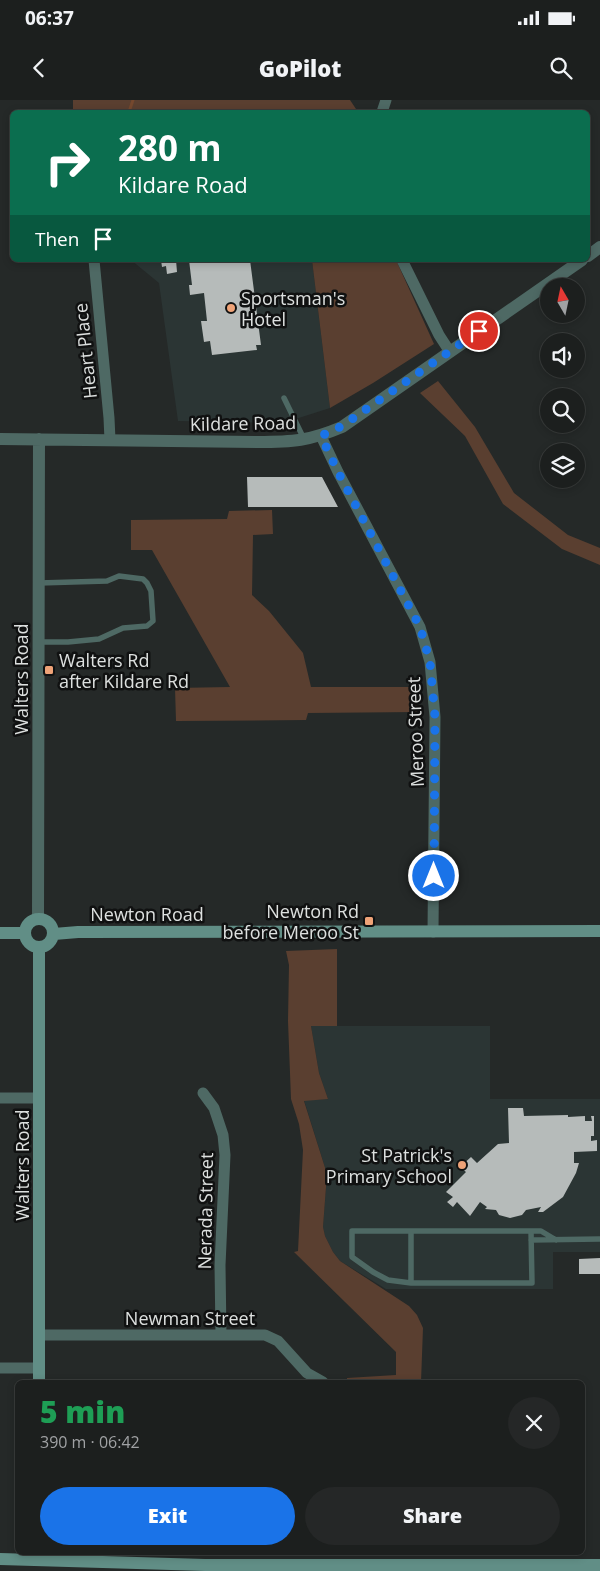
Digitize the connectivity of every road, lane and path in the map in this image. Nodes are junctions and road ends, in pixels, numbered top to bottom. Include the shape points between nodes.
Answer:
1 (94, 262) edge
2 (403, 262) edge
3 (579, 262) edge
4 (450, 352) junction
5 (284, 398) dead end
6 (321, 436) junction
7 (0, 439) edge
8 (39, 439) junction
9 (110, 440) junction
10 (305, 440) junction
11 (39, 583) junction
12 (39, 642) junction
13 (38, 919) junction
14 (600, 931) edge
15 (433, 932) junction
16 (0, 933) edge
17 (25, 933) junction
18 (54, 934) junction
19 (38, 947) junction
20 (204, 1093) dead end
21 (0, 1098) edge
22 (39, 1098) junction
23 (411, 1231) junction
24 (531, 1231) junction
25 (600, 1239) edge
26 (531, 1240) junction
27 (556, 1240) junction
28 (411, 1283) junction
29 (39, 1335) junction
30 (221, 1335) junction
31 (0, 1368) edge
32 (39, 1368) junction
33 (39, 1380) edge
34 (319, 1380) edge
35 (0, 1559) edge
36 (39, 1561) edge
37 (600, 1565) edge

1 - 9 street, Heart Place
2 - 4 street
3 - 4 street, Kildare Road
4 - 6 street, Kildare Road via 342,426
5 - 10 lane
6 - 10 street, Kildare Road
6 - 15 street, Meroo Street via 420,627 430,662 435,717
7 - 8 street, Kildare Road
8 - 9 street, Kildare Road
8 - 11 street, Walters Road
9 - 10 street, Kildare Road
11 - 12 street, Walters Road
11 - 12 lane via 107,581 119,576 143,579 148,583 154,621 147,626 123,628 99,639
12 - 13 street, Walters Road
13 - 17 main road via 27,925
13 - 18 main road via 50,923
14 - 15 main road, Newton Road
15 - 18 main road, Newton Road
16 - 17 main road
17 - 19 main road via 27,941
18 - 19 main road via 47,945
19 - 22 main road, Walters Road
20 - 30 street, Nerada Street via 214,1108 223,1135 225,1155 220,1265
21 - 22 street
22 - 29 main road, Walters Road
23 - 24 lane
23 - 28 lane
23 - 28 lane via 352,1231 352,1257 388,1280
24 - 26 lane
24 - 27 lane via 541,1231
25 - 27 lane
26 - 27 lane
26 - 28 lane via 532,1283
29 - 30 street, Newman Street
29 - 32 main road, Walters Road
30 - 34 street, Newman Street via 270,1336 307,1373
31 - 32 street
32 - 33 main road, Walters Road
35 - 36 main road
36 - 37 main road via 205,1566

